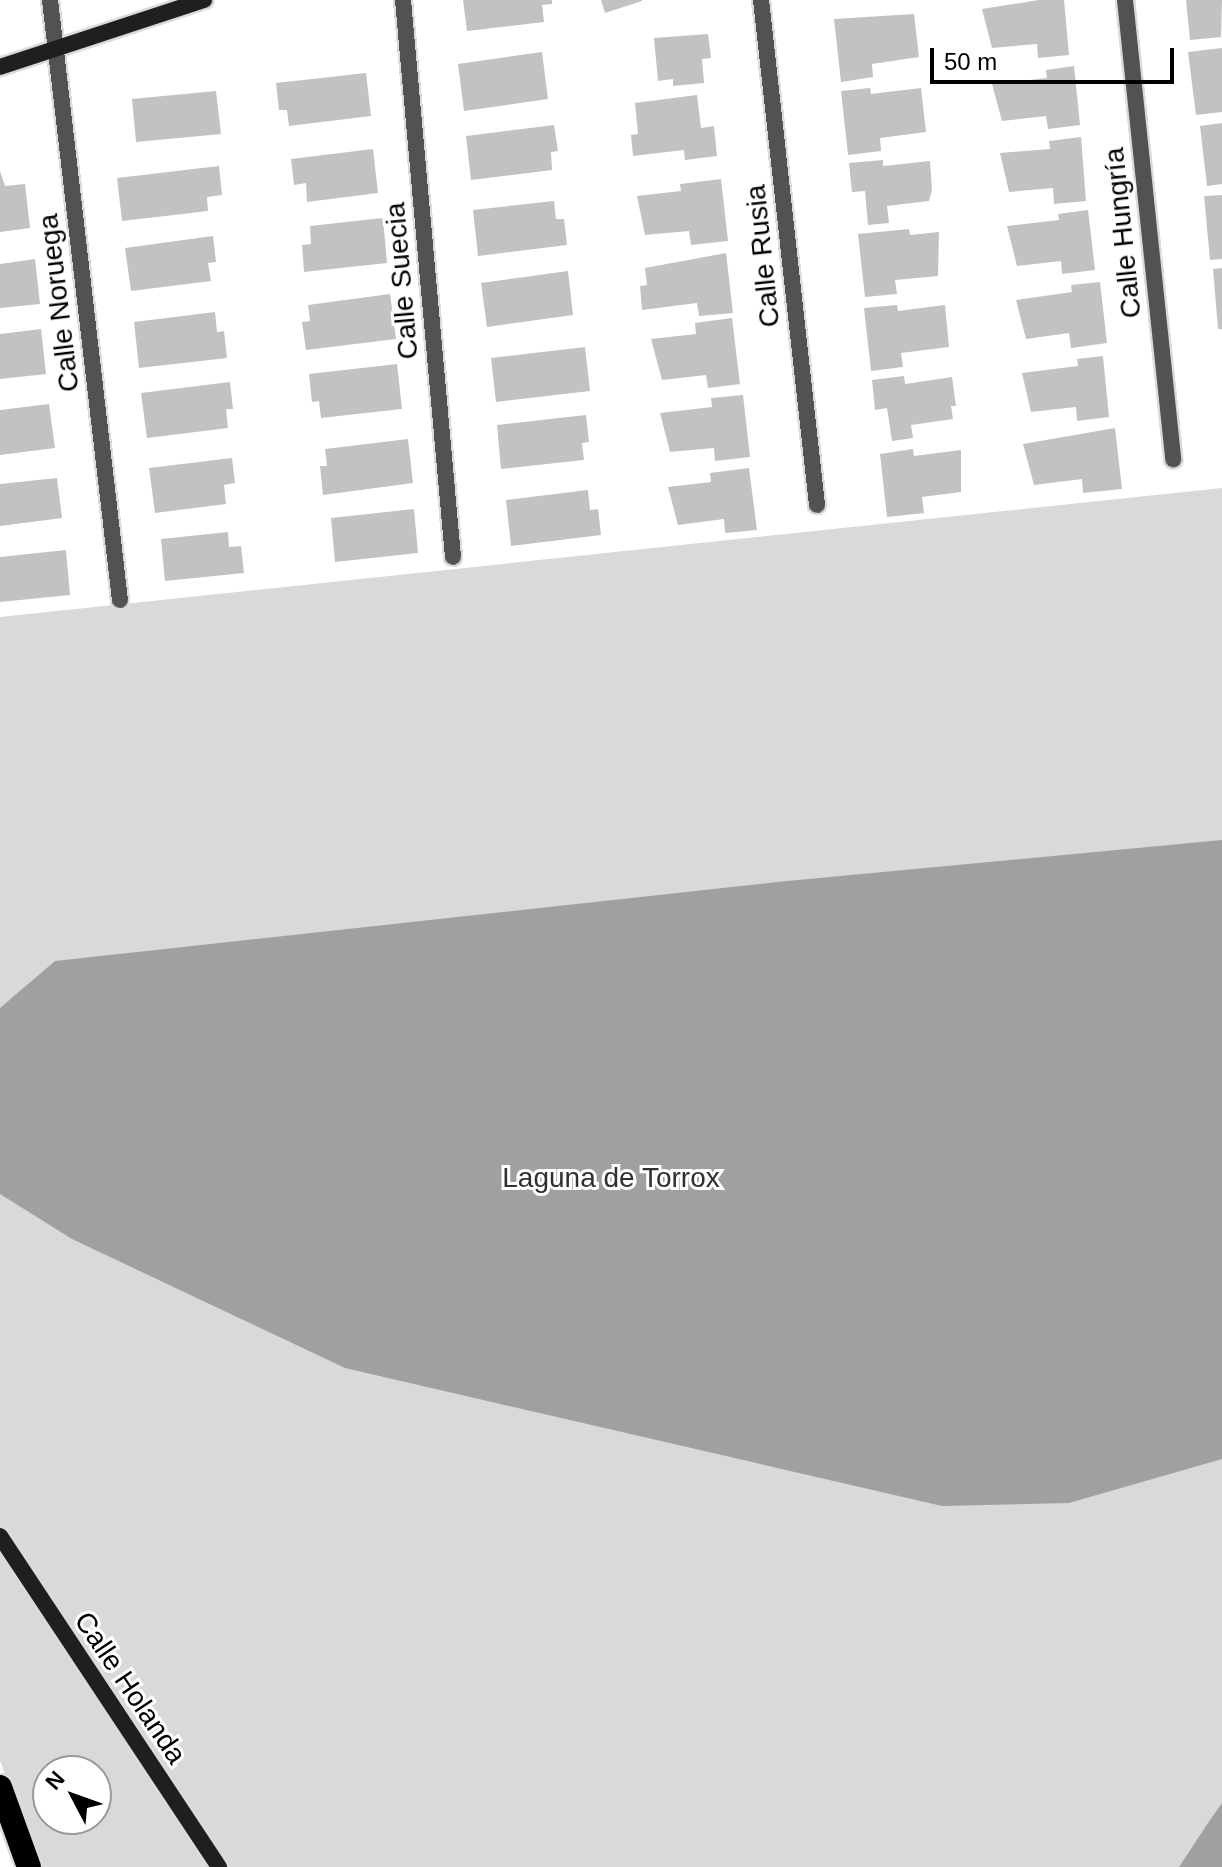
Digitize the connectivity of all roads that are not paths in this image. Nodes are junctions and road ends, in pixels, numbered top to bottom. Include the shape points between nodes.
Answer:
1 (50, 0) edge
2 (204, 0) edge
3 (403, 0) edge
4 (761, 0) edge
5 (1125, 0) edge
6 (56, 47) junction
7 (0, 67) edge
8 (1173, 460) dead end
9 (817, 505) dead end
10 (453, 557) dead end
11 (120, 600) dead end
12 (0, 1536) edge
13 (0, 1787) edge
14 (29, 1867) edge
15 (219, 1867) edge

1 - 6 street, Calle Noruega
2 - 6 street
3 - 10 street, Calle Suecia
4 - 9 street, Calle Rusia
5 - 8 street, Calle Hungría
6 - 7 street
6 - 11 street, Calle Noruega
12 - 15 street, Calle Holanda
13 - 14 highway

